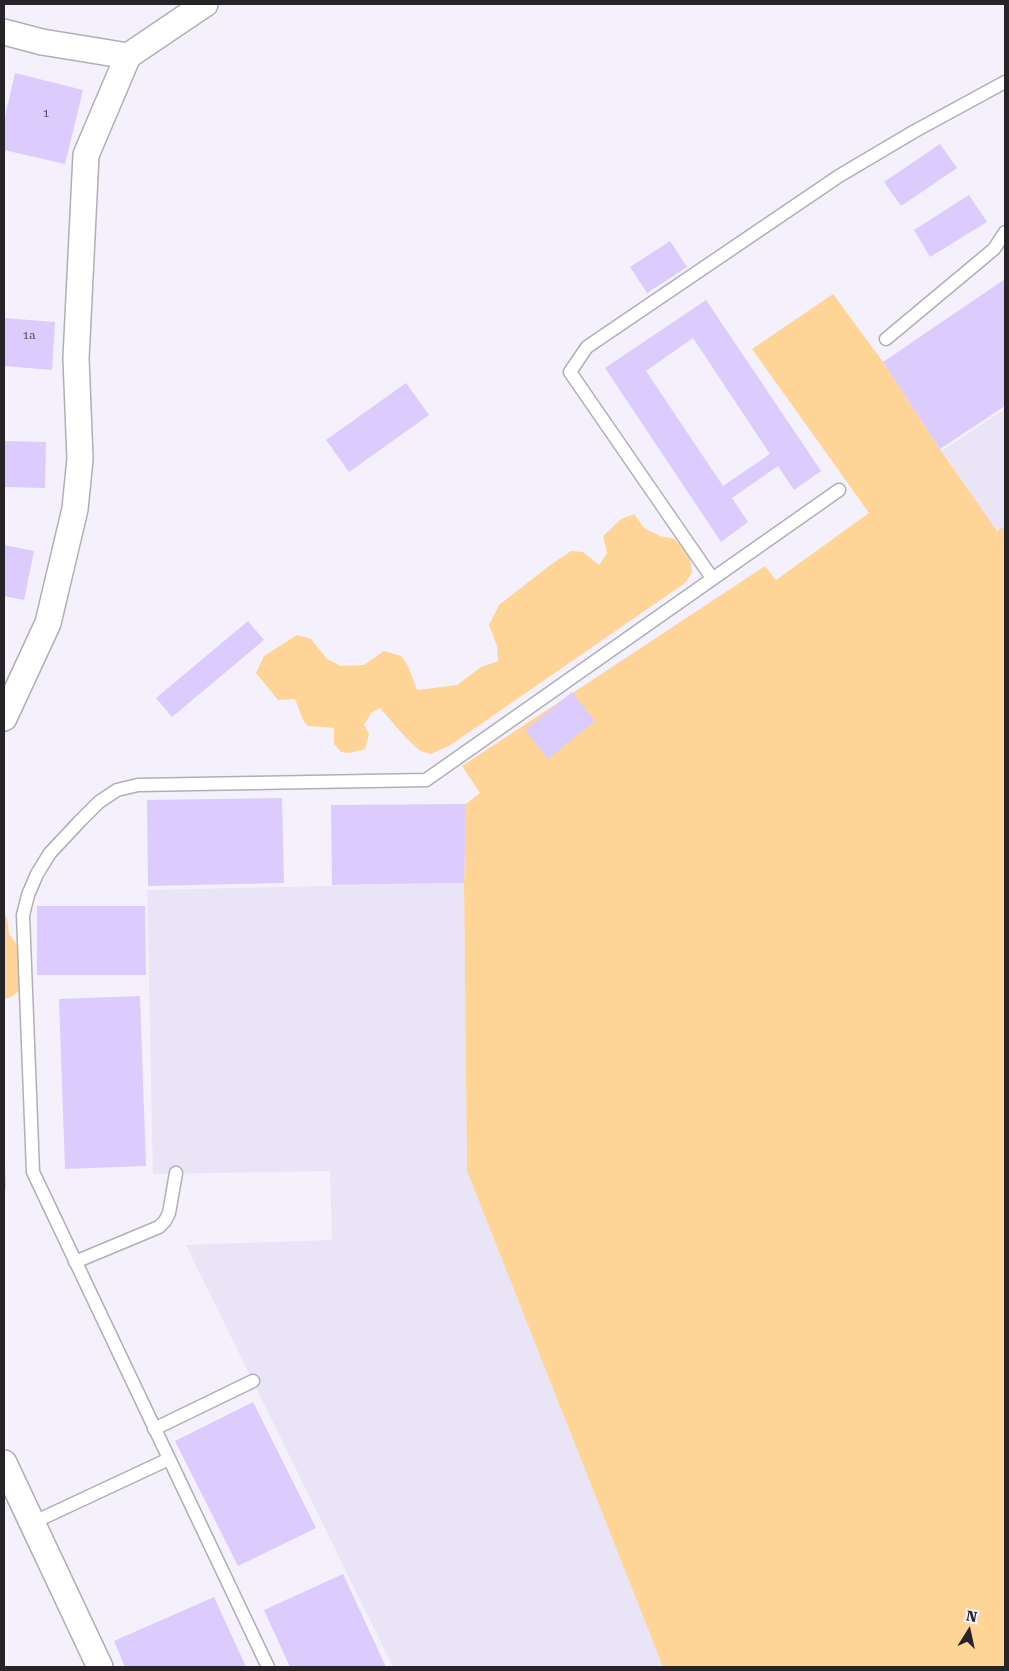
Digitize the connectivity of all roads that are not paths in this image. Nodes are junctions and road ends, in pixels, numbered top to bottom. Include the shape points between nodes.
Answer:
1 (205, 4) edge
2 (4, 32) edge
3 (128, 56) junction
4 (1005, 82) edge
5 (1005, 232) edge
6 (886, 339) dead end
7 (839, 490) dead end
8 (712, 578) junction
9 (4, 718) edge
10 (176, 1173) dead end
11 (75, 1262) junction
12 (253, 1381) dead end
13 (154, 1429) junction
14 (169, 1459) junction
15 (4, 1463) edge
16 (32, 1522) junction
17 (100, 1667) edge
18 (268, 1667) edge

1 - 3 street
2 - 3 street via 42,42
3 - 9 street via 86,155 76,358 80,458 75,509 48,623
4 - 8 lane via 839,176 587,347 570,372
5 - 6 lane via 994,248
7 - 8 lane
8 - 11 lane via 426,780 138,785 117,790 99,802 50,853 37,874 23,915 33,1172
10 - 11 lane via 165,1222
11 - 13 lane
12 - 13 lane
13 - 14 lane
14 - 16 lane
14 - 18 lane
15 - 16 street
16 - 17 street

